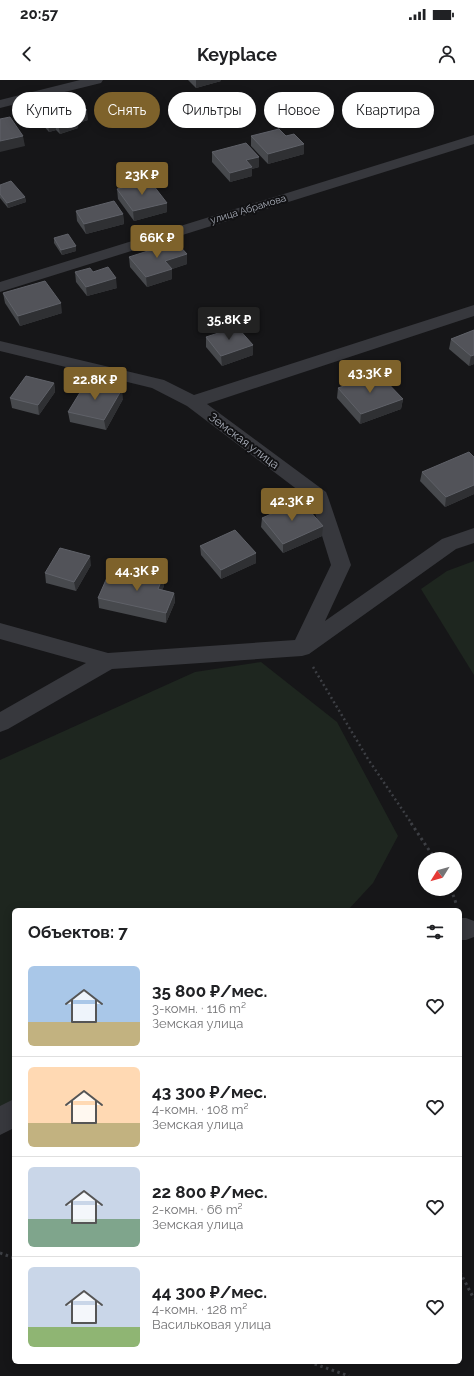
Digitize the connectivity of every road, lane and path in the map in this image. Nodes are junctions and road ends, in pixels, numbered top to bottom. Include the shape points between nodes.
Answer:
1 (96, 80) edge
2 (0, 104) edge
3 (474, 139) edge
4 (0, 287) edge
5 (474, 310) edge
6 (0, 346) edge
7 (192, 402) junction
8 (474, 535) edge
9 (0, 632) edge
10 (302, 648) junction
11 (108, 661) junction
12 (0, 723) edge
13 (430, 852) edge
14 (453, 896) edge
15 (457, 908) edge
16 (12, 1114) edge
17 (0, 1121) edge
18 (0, 1253) edge
19 (12, 1257) edge
20 (462, 1276) edge
21 (474, 1299) edge
22 (315, 1364) edge
23 (349, 1376) edge

1 - 2 street
3 - 4 street, улица Абрамова
5 - 7 street, Земская улица
6 - 7 street, Земская улица via 158,384
7 - 10 street, Земская улица via 319,497 341,565
8 - 10 street via 449,544
9 - 11 street
10 - 11 street
10 - 13 path via 368,758
11 - 12 street
14 - 15 path
16 - 17 street
18 - 19 path
20 - 21 path
22 - 23 path

